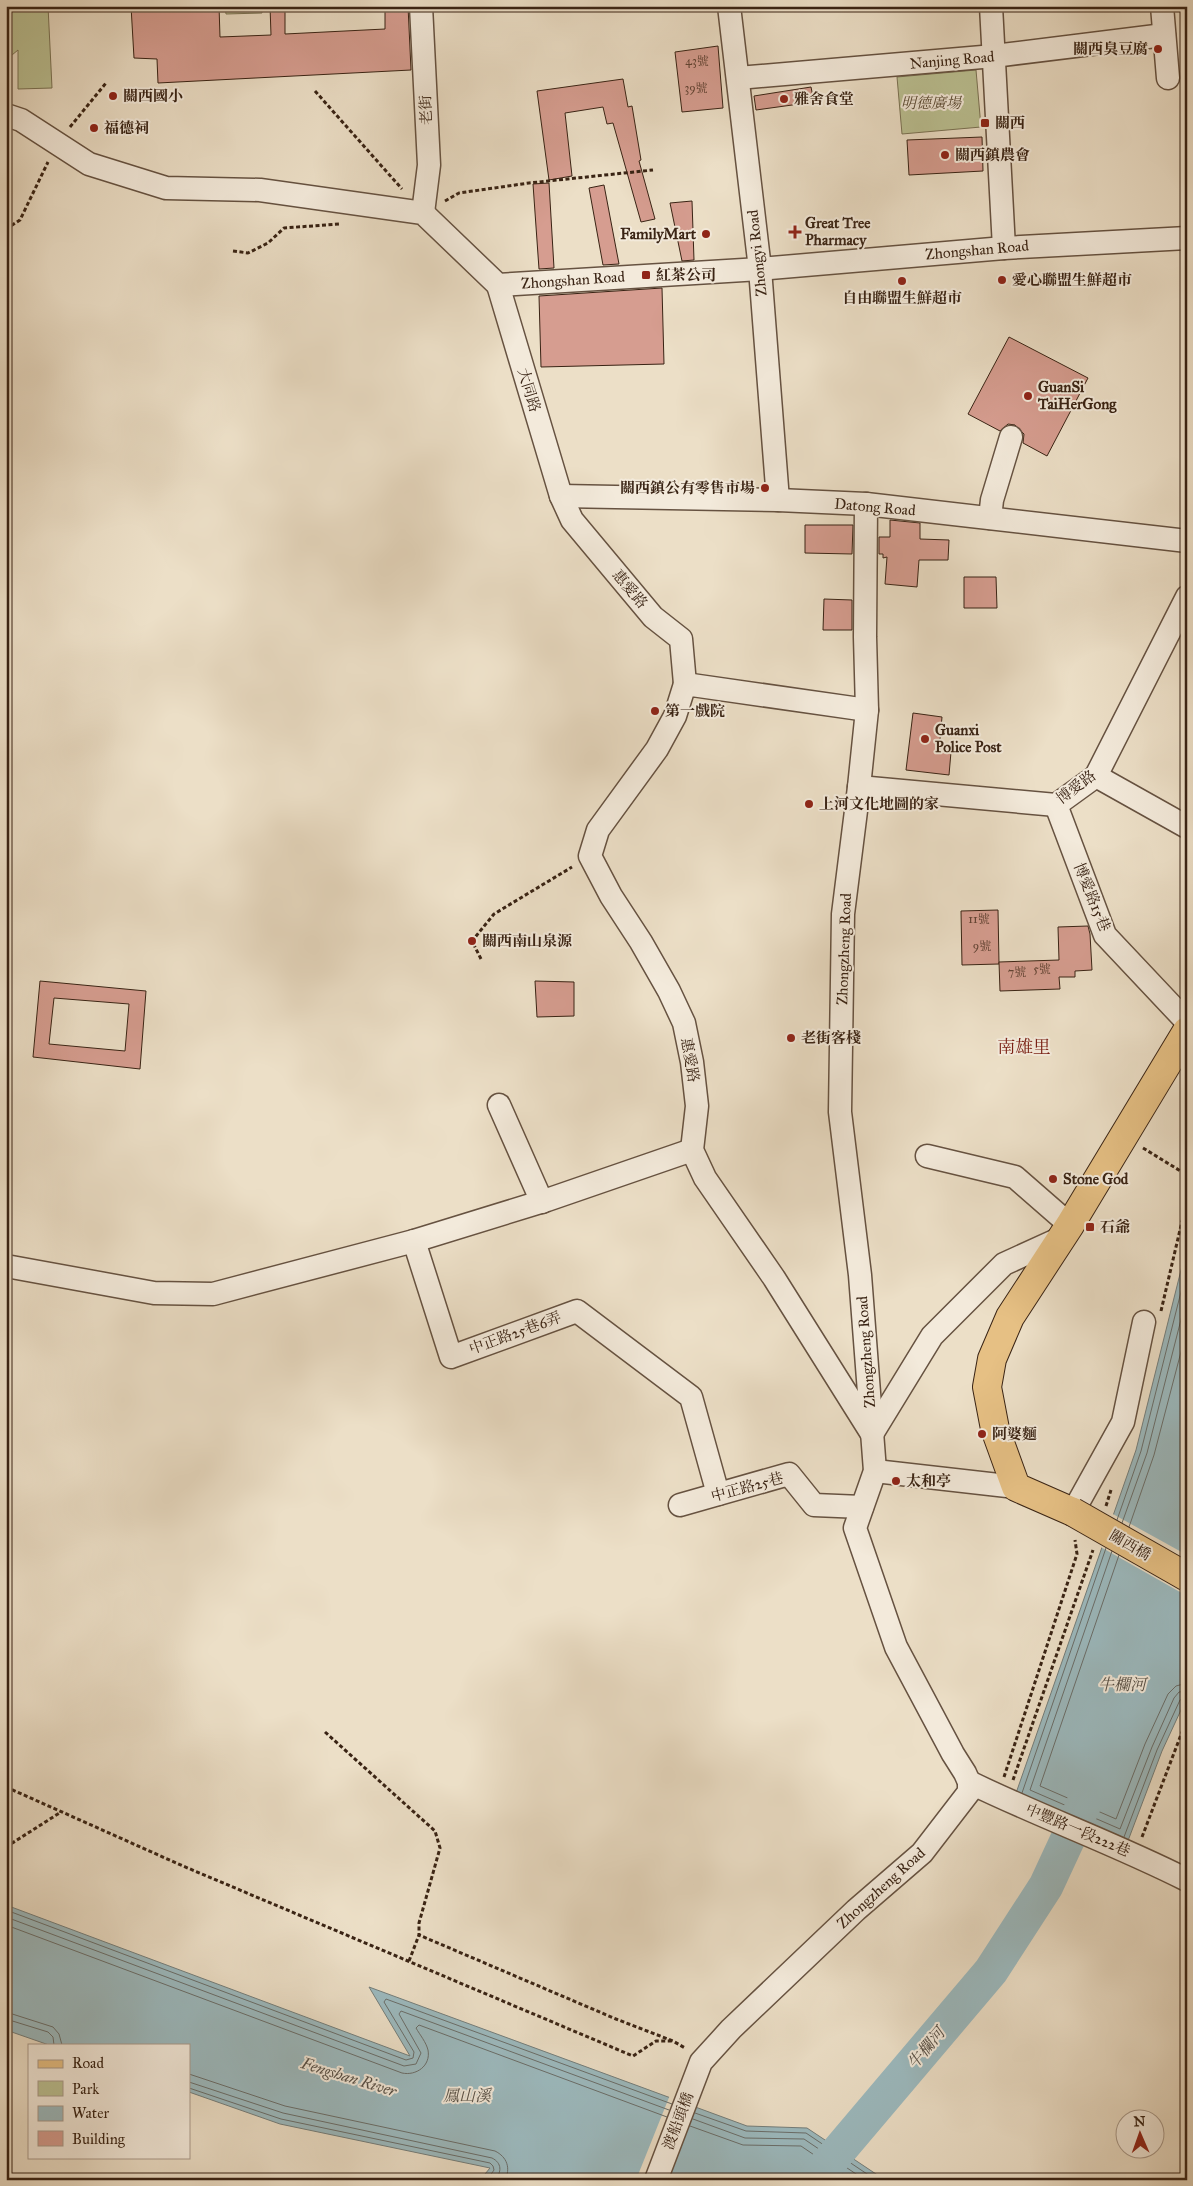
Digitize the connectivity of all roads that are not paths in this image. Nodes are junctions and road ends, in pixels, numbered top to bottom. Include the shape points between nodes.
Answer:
1 (421, 6) edge
2 (729, 6) edge
3 (991, 6) edge
4 (1162, 6) edge
5 (1164, 35) junction
6 (994, 56) junction
7 (738, 78) junction
8 (1168, 78) dead end
9 (6, 115) edge
10 (423, 213) junction
11 (1187, 238) edge
12 (1004, 248) junction
13 (760, 269) junction
14 (498, 285) junction
15 (1011, 437) dead end
16 (561, 496) junction
17 (778, 500) junction
18 (866, 504) junction
19 (990, 518) junction
20 (1187, 541) edge
21 (1187, 596) edge
22 (685, 684) junction
23 (867, 710) junction
24 (1096, 776) junction
25 (860, 787) junction
26 (1056, 805) junction
27 (1187, 827) edge
28 (1187, 1022) edge
29 (1187, 1031) edge
30 (499, 1105) dead end
31 (692, 1150) junction
32 (927, 1156) dead end
33 (542, 1202) junction
34 (1066, 1231) junction
35 (414, 1241) junction
36 (6, 1266) edge
37 (1144, 1322) dead end
38 (872, 1434) junction
39 (875, 1472) junction
40 (1016, 1487) junction
41 (718, 1494) junction
42 (680, 1505) dead end
43 (862, 1507) junction
44 (1073, 1512) junction
45 (1187, 1577) edge
46 (969, 1782) junction
47 (1187, 1880) edge
48 (701, 2062) joint
49 (656, 2180) edge

1 - 10 street, 老街 via 429,165
2 - 7 street, Zhongyi Road
3 - 6 street
4 - 5 street
5 - 6 street, Nanjing Road
5 - 8 street
6 - 7 street, Nanjing Road
6 - 12 street
7 - 13 street, Zhongyi Road
9 - 10 street via 21,120 88,164 166,188 260,190
10 - 14 street
11 - 12 street, Zhongshan Road
12 - 13 street, Zhongshan Road
13 - 14 street, Zhongshan Road
13 - 17 street, Zhongyi Road
14 - 16 street, 大同路
15 - 19 street via 992,500
16 - 17 street, Datong Road
16 - 22 street, 惠愛路 via 572,520 653,618 681,640
17 - 18 street, Datong Road
18 - 19 street, Datong Road
18 - 23 street, Zhongzheng Road
19 - 20 street, Datong Road
21 - 24 street, 博愛路
22 - 23 street
22 - 31 street, 惠愛路 via 675,716 657,749 598,830 590,856 684,1023 697,1106
23 - 25 street, Zhongzheng Road
24 - 26 street, 博愛路
24 - 27 street
25 - 26 street, 博愛路
25 - 38 street, Zhongzheng Road via 843,914 840,1112 860,1275
26 - 28 street, 博愛路15巷 via 1105,935
29 - 34 main road
30 - 33 street
31 - 33 street
31 - 38 street via 705,1178 774,1278
32 - 34 street via 1015,1177
33 - 35 street
34 - 38 street via 1004,1264 932,1336
34 - 40 main road via 1010,1317 992,1359 987,1387 994,1429
35 - 36 street via 213,1294 154,1293
35 - 41 street, 中正路25巷6弄 via 451,1357 577,1310 691,1397
37 - 44 street via 1123,1422
38 - 39 street, Zhongzheng Road
39 - 40 street
39 - 43 street, Zhongzheng Road
40 - 44 main road, 關西橋
41 - 42 street, 中正路25巷
41 - 43 street, 中正路25巷 via 789,1474 814,1505
43 - 46 street, Zhongzheng Road via 855,1528 896,1647
44 - 45 main road, 關西橋, bridge
46 - 47 street, 中豐路一段222巷
46 - 48 street, Zhongzheng Road via 969,1792 922,1853 856,1910 731,2028
48 - 49 street, 渡船頭橋

